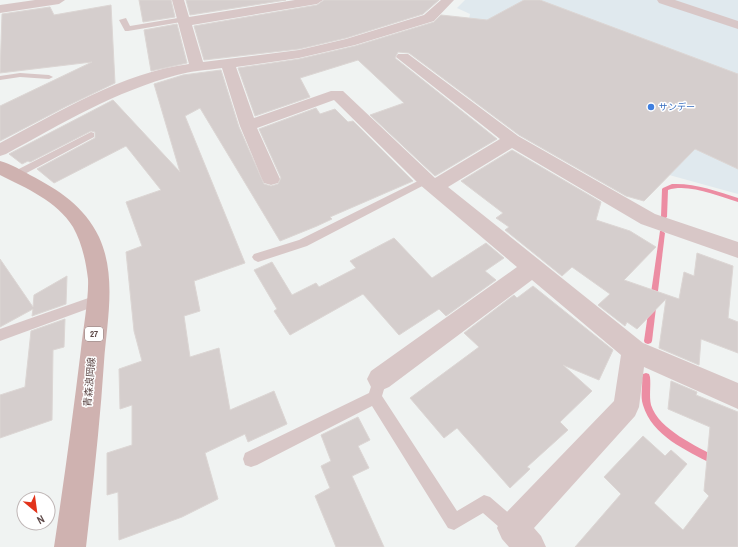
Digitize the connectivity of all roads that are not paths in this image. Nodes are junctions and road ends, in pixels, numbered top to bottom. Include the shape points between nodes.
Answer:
1 (59, 0) edge
2 (178, 0) edge
3 (317, 0) edge
4 (448, 0) edge
5 (663, 0) edge
6 (0, 9) edge
7 (123, 20) dead end
8 (184, 20) junction
9 (738, 24) edge
10 (403, 57) dead end
11 (228, 64) junction
12 (197, 68) junction
13 (49, 77) dead end
14 (0, 78) edge
15 (248, 126) junction
16 (91, 135) dead end
17 (512, 140) junction
18 (0, 150) edge
19 (8, 171) edge
20 (271, 180) dead end
21 (430, 184) junction
22 (738, 250) edge
23 (258, 257) dead end
24 (533, 267) junction
25 (97, 300) junction
26 (0, 335) edge
27 (634, 351) junction
28 (378, 388) junction
29 (738, 396) edge
30 (251, 459) dead end
31 (522, 537) edge
32 (70, 547) edge

1 - 6 street
2 - 8 street
3 - 8 street
4 - 11 street via 429,18 388,31 299,54
5 - 9 street
7 - 8 lane via 128,29
8 - 12 street
10 - 17 street
11 - 12 street
11 - 15 street
12 - 18 street via 177,70 144,80 91,102
13 - 14 lane via 20,75
15 - 20 street
15 - 21 street via 337,94
16 - 19 lane
17 - 21 street
17 - 22 street via 648,219
19 - 25 main road, 青森浪岡線 / 27 via 60,199 76,214 88,237 96,261 99,281
21 - 23 lane via 304,243
21 - 24 street
24 - 27 street
24 - 28 street
25 - 26 lane
25 - 32 main road, 青森浪岡線 / 27 via 86,425
27 - 29 street
27 - 31 street via 626,407
28 - 30 lane
28 - 31 lane via 454,522 484,503

